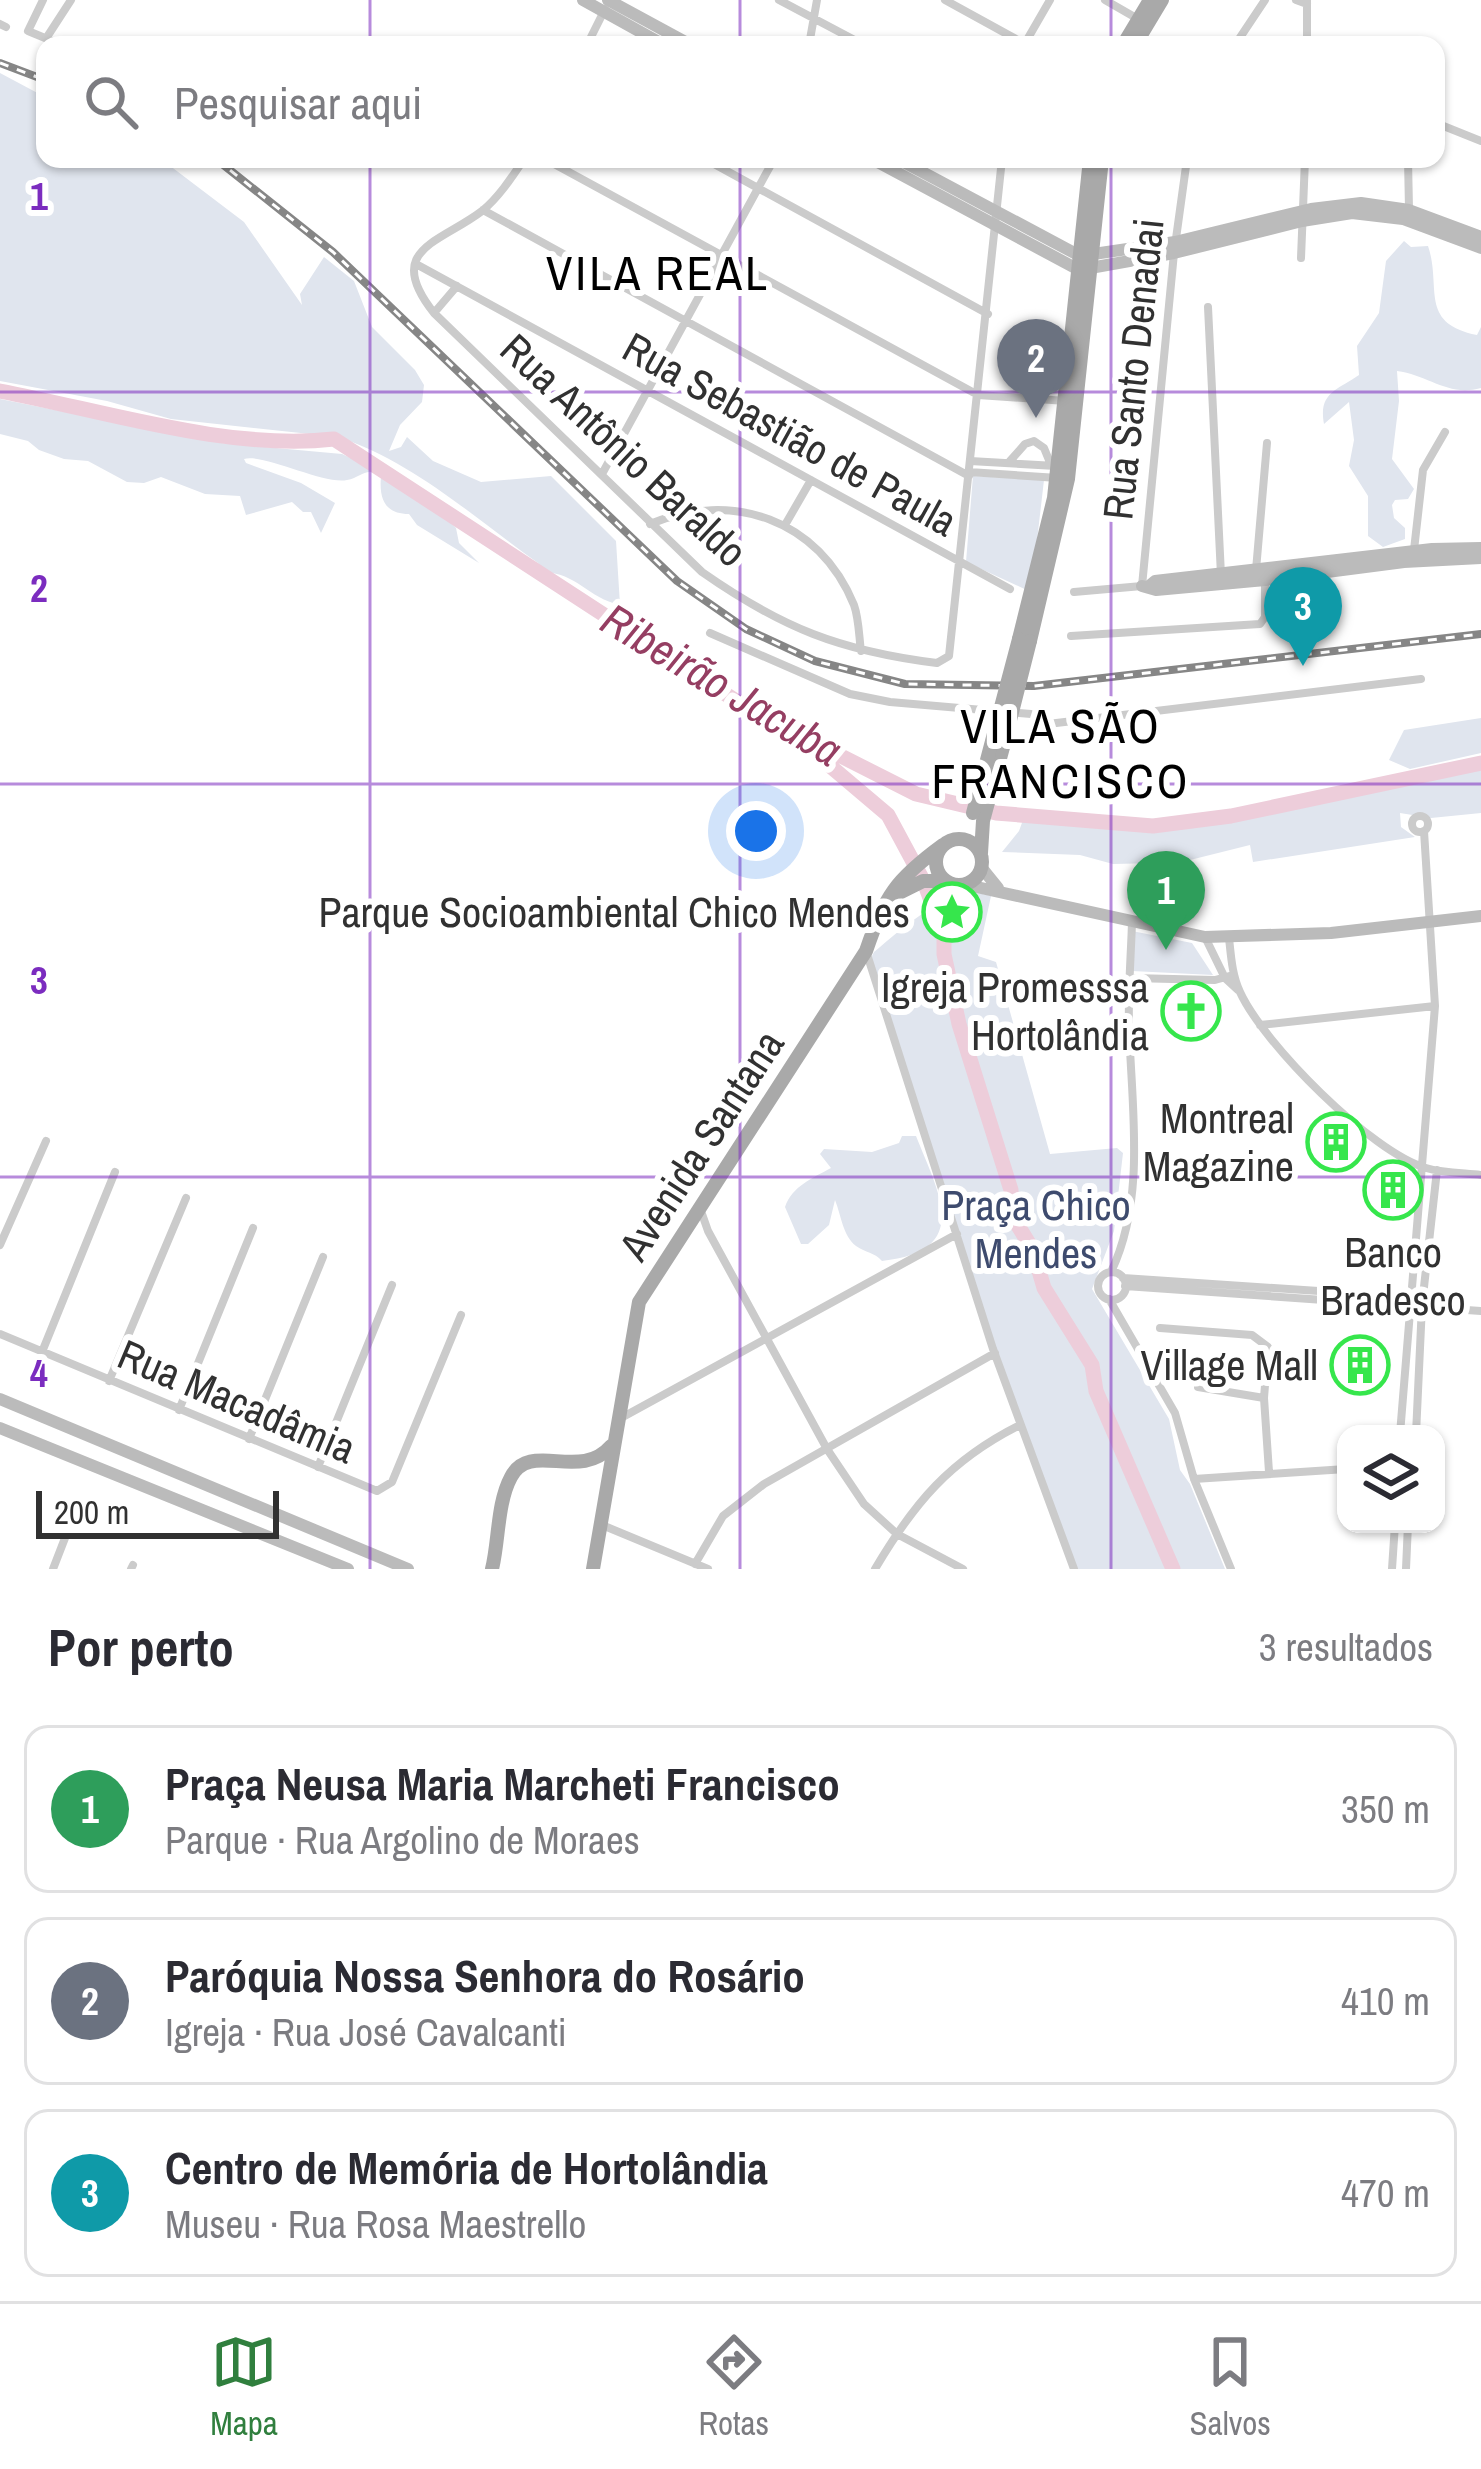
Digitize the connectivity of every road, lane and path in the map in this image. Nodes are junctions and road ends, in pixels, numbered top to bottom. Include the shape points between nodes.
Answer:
1 (43, 0) edge
2 (71, 0) edge
3 (584, 0) edge
4 (779, 0) edge
5 (817, 0) edge
6 (945, 0) edge
7 (1050, 0) edge
8 (1105, 0) edge
9 (1150, 0) edge
10 (1162, 0) edge
11 (1265, 0) edge
12 (1296, 0) edge
13 (1307, 2) edge
14 (607, 4) edge
15 (814, 19) junction
16 (1138, 19) junction
17 (44, 36) edge
18 (48, 36) edge
19 (591, 36) edge
20 (651, 36) edge
21 (673, 36) edge
22 (811, 36) edge
23 (847, 36) edge
24 (1008, 36) edge
25 (1029, 36) edge
26 (1129, 36) edge
27 (1140, 36) edge
28 (1241, 36) edge
29 (1307, 36) edge
30 (1445, 127) edge
31 (1481, 141) edge
32 (517, 168) edge
33 (561, 168) edge
34 (722, 168) edge
35 (770, 168) edge
36 (890, 168) edge
37 (912, 168) edge
38 (1001, 168) edge
39 (1090, 168) edge
40 (1101, 168) edge
41 (1186, 168) edge
42 (1305, 168) edge
43 (1408, 168) edge
44 (760, 189) junction
45 (482, 210) junction
46 (1409, 210) junction
47 (1303, 216) junction
48 (995, 220) junction
49 (1481, 237) edge
50 (1174, 248) junction
51 (1481, 248) edge
52 (722, 256) junction
53 (1301, 258) dead end
54 (415, 263) junction
55 (1086, 263) junction
56 (457, 286) junction
57 (1208, 307) dead end
58 (434, 313) junction
59 (988, 314) junction
60 (686, 321) junction
61 (648, 391) junction
62 (978, 395) junction
63 (1070, 401) junction
64 (1445, 432) dead end
65 (1267, 443) dead end
66 (970, 461) junction
67 (1009, 463) junction
68 (1061, 471) junction
69 (602, 474) junction
70 (969, 474) junction
71 (811, 480) junction
72 (650, 524) junction
73 (785, 525) junction
74 (1481, 548) edge
75 (1414, 551) junction
76 (1481, 558) edge
77 (960, 562) junction
78 (1262, 574) junction
79 (1221, 579) junction
80 (1145, 586) junction
81 (1010, 590) dead end
82 (1074, 592) dead end
83 (710, 633) dead end
84 (1071, 636) dead end
85 (861, 652) junction
86 (1421, 679) dead end
87 (979, 815) junction
88 (1424, 831) dead end
89 (947, 843) junction
90 (981, 862) junction
91 (919, 873) junction
92 (946, 880) junction
93 (963, 884) junction
94 (999, 889) junction
95 (1481, 916) edge
96 (1132, 922) junction
97 (1431, 922) junction
98 (1205, 937) junction
99 (1229, 938) junction
100 (866, 951) junction
101 (1229, 977) junction
102 (1131, 978) junction
103 (1436, 1006) junction
104 (1259, 1025) junction
105 (46, 1141) dead end
106 (1423, 1168) junction
107 (1437, 1170) junction
108 (116, 1172) dead end
109 (1481, 1175) edge
110 (186, 1198) dead end
111 (697, 1216) junction
112 (253, 1228) dead end
113 (957, 1234) junction
114 (0, 1245) edge
115 (323, 1258) dead end
116 (1111, 1272) junction
117 (1124, 1282) junction
118 (392, 1286) dead end
119 (1109, 1299) junction
120 (1409, 1300) junction
121 (1422, 1305) junction
122 (1481, 1311) edge
123 (460, 1315) dead end
124 (1160, 1328) dead end
125 (0, 1334) edge
126 (767, 1340) junction
127 (42, 1352) junction
128 (995, 1353) junction
129 (605, 1366) dead end
130 (625, 1370) junction
131 (109, 1381) junction
132 (1198, 1387) dead end
133 (1264, 1398) junction
134 (0, 1399) edge
135 (179, 1410) junction
136 (618, 1420) junction
137 (1021, 1425) junction
138 (1401, 1425) edge
139 (1415, 1425) edge
140 (0, 1428) edge
141 (249, 1439) junction
142 (614, 1442) junction
143 (827, 1449) junction
144 (571, 1464) junction
145 (318, 1468) junction
146 (1337, 1469) edge
147 (1269, 1472) junction
148 (1194, 1479) junction
149 (604, 1507) junction
150 (304, 1525) junction
151 (601, 1525) junction
152 (1394, 1533) edge
153 (1408, 1533) edge
154 (897, 1534) junction
155 (65, 1538) dead end
156 (275, 1540) junction
157 (695, 1564) junction
158 (52, 1569) edge
159 (348, 1569) edge
160 (408, 1569) edge
161 (492, 1569) edge
162 (593, 1569) edge
163 (708, 1569) edge
164 (875, 1569) edge
165 (963, 1569) edge
166 (1074, 1569) edge
167 (1232, 1569) edge
168 (1392, 1569) edge
169 (1406, 1569) edge

1 - 17 street via 28,31
2 - 18 street
3 - 14 street
4 - 15 street
5 - 15 street
6 - 24 street
7 - 25 street
8 - 16 street
9 - 16 main road
10 - 27 main road
11 - 28 street
12 - 13 street
13 - 29 street
14 - 19 street
14 - 20 street
14 - 21 street
15 - 22 street
15 - 23 street
16 - 26 main road
30 - 31 street
32 - 45 street
33 - 52 street
34 - 44 street
35 - 44 street
36 - 48 street
37 - 48 street
38 - 48 street
39 - 55 main road
40 - 55 main road
41 - 50 street, Rua Santo Denadai
42 - 47 street
43 - 46 street
44 - 52 street
44 - 59 street
45 - 54 street via 422,247
45 - 60 street
46 - 47 street via 1360,203
46 - 49 street
47 - 50 street
47 - 51 street via 1384,215
47 - 53 street
48 - 55 street
48 - 59 street
50 - 55 street
50 - 80 street, Rua Santo Denadai
52 - 60 street
52 - 62 street
54 - 56 street, Rua Sebastião de Paula
54 - 58 street, Rua Antônio Baraldo via 416,285
55 - 63 main road, Avenida Santana
56 - 58 street
56 - 61 street, Rua Sebastião de Paula
57 - 79 street
58 - 69 street, Rua Antônio Baraldo
59 - 62 street
60 - 61 street
60 - 70 street
61 - 69 street
61 - 71 street, Rua Sebastião de Paula
62 - 63 street
62 - 66 street
63 - 68 main road, Avenida Santana
64 - 75 street via 1423,470
65 - 78 street
66 - 67 street
66 - 70 street
67 - 68 street
67 - 68 street via 1034,441
68 - 70 street
68 - 87 main road, Avenida Santana, bridge
69 - 72 street, Rua Antônio Baraldo
70 - 77 street
71 - 73 street
71 - 77 street, Rua Sebastião de Paula
72 - 73 street via 718,508
72 - 85 street, Rua Antônio Baraldo via 743,601
73 - 85 street via 835,572 855,607
74 - 75 street
75 - 78 street
76 - 78 street
77 - 81 street, Rua Sebastião de Paula
77 - 85 street, Rua Antônio Baraldo via 949,656 937,663
78 - 79 street
78 - 84 street via 1265,617 1256,625
79 - 80 street
80 - 82 street
83 - 86 street via 850,694 1031,714 1048,724
87 - 89 main road, Avenida Santana
87 - 90 main road, Avenida Santana
88 - 97 street
89 - 90 main road via 968,841
89 - 91 main road, Avenida Santana
89 - 92 main road via 936,866
90 - 93 main road
90 - 94 street
91 - 92 main road
91 - 100 main road, Avenida Santana via 895,885
92 - 93 main road
93 - 94 street
94 - 96 street
95 - 97 street
96 - 98 street
96 - 102 street
97 - 99 street
97 - 103 street
98 - 99 street
98 - 101 street
99 - 101 street
100 - 111 main road, Avenida Santana
100 - 113 street
101 - 102 street
101 - 104 street
102 - 116 street via 1133,1173 1129,1220
103 - 104 street
103 - 106 street
104 - 106 street via 1358,1126
105 - 114 street
106 - 107 street
106 - 120 street
107 - 109 street
107 - 121 street
108 - 127 street
110 - 131 street
111 - 126 street
111 - 130 main road, Avenida Santana via 639,1302
112 - 135 street
113 - 126 street
113 - 128 street
115 - 141 street
116 - 117 street
116 - 119 street via 1098,1284
117 - 119 street via 1120,1297
117 - 120 street
118 - 145 street
119 - 148 street via 1174,1414
120 - 121 street
120 - 138 street
121 - 122 street
121 - 139 street
123 - 145 street, Rua Macadâmia via 385,1489
124 - 133 street via 1261,1339 1268,1347
125 - 127 street, Rua Macadâmia
126 - 136 street
126 - 143 street
127 - 131 street, Rua Macadâmia
128 - 137 street
128 - 143 street
129 - 130 main road
130 - 136 main road, Avenida Santana
131 - 135 street, Rua Macadâmia
132 - 133 street
133 - 147 street
134 - 150 street
135 - 141 street, Rua Macadâmia
136 - 142 main road, Avenida Santana
137 - 154 street via 946,1473
137 - 166 street
140 - 156 street
141 - 145 street, Rua Macadâmia
142 - 144 main road via 599,1458
142 - 149 main road, Avenida Santana
143 - 154 street via 864,1504
143 - 157 street via 723,1516
144 - 149 main road via 597,1480
144 - 161 main road via 536,1460 511,1477
146 - 147 street
147 - 148 street
148 - 167 street
149 - 151 main road, Avenida Santana
150 - 156 street via 301,1534
150 - 160 street
151 - 157 street
151 - 162 main road, Avenida Santana
152 - 168 street
153 - 169 street
154 - 164 street
154 - 165 street
155 - 158 street
156 - 159 street
157 - 163 street

